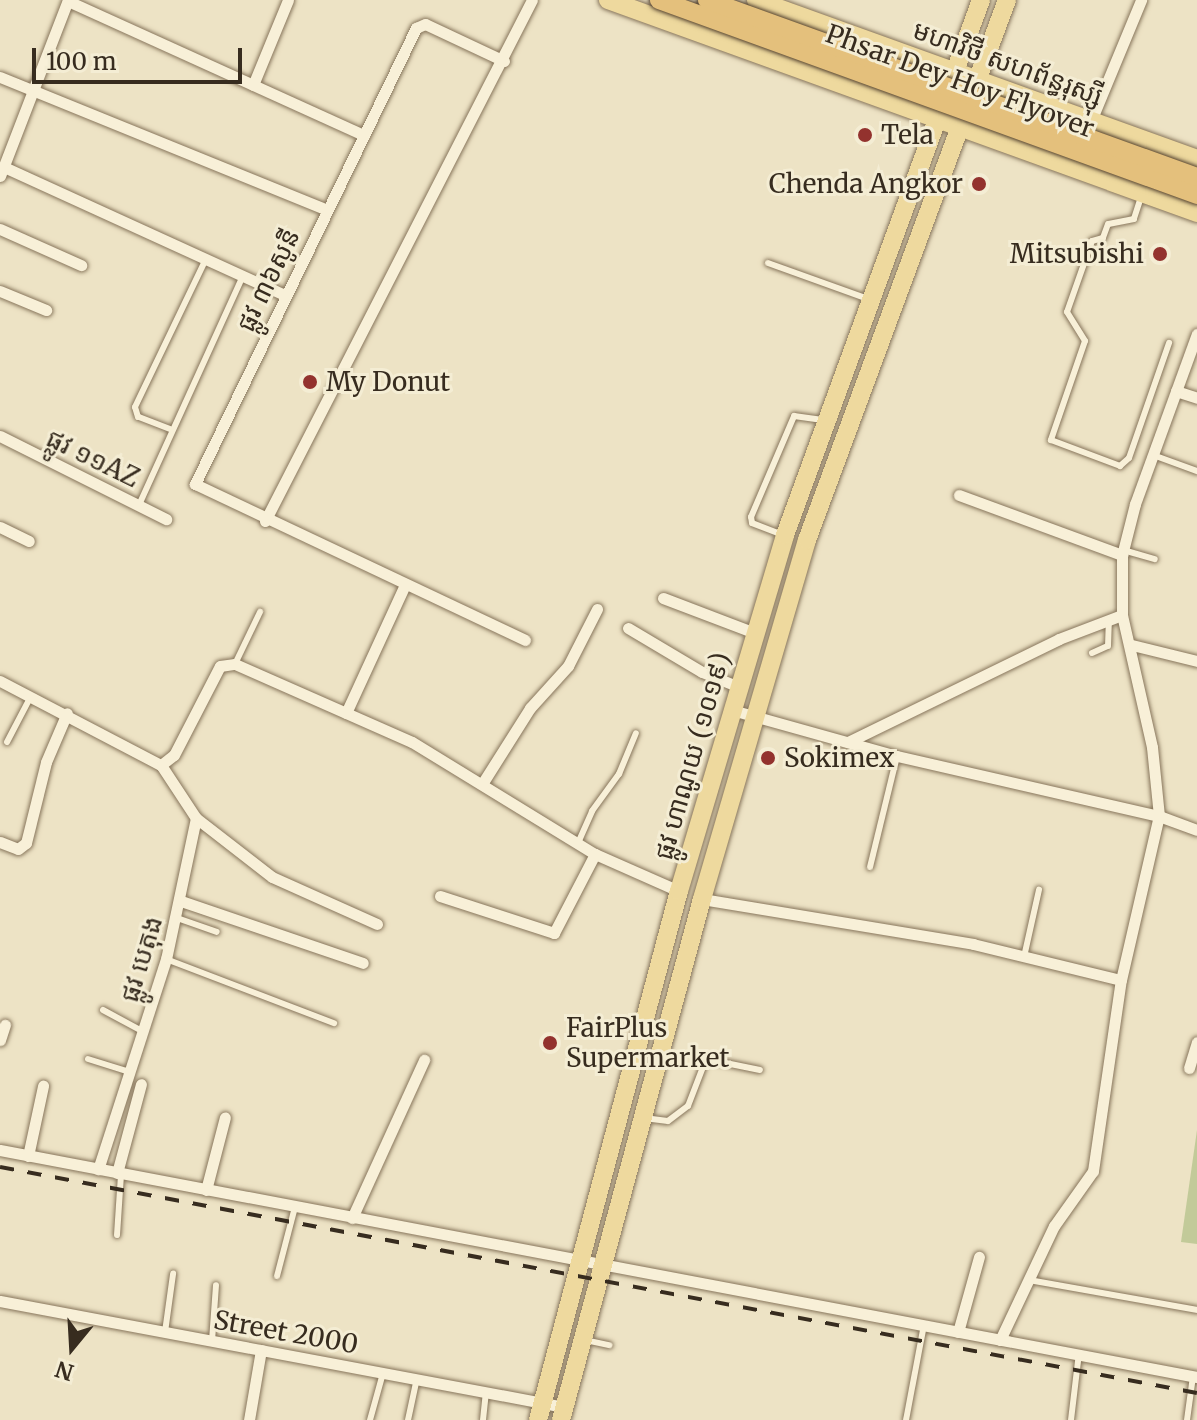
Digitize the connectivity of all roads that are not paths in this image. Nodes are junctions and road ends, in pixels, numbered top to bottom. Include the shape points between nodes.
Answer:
1 (68, 0) edge
2 (288, 0) edge
3 (532, 0) edge
4 (608, 0) edge
5 (676, 0) edge
6 (707, 0) edge
7 (756, 0) edge
8 (981, 0) edge
9 (1007, 0) edge
10 (1141, 0) edge
11 (655, 8) edge
12 (504, 61) junction
13 (951, 70) junction
14 (0, 77) edge
15 (974, 79) junction
16 (253, 85) junction
17 (32, 88) junction
18 (934, 118) junction
19 (1091, 121) junction
20 (956, 126) junction
21 (364, 135) junction
22 (1197, 159) edge
23 (2, 171) edge
24 (1197, 177) edge
25 (1142, 193) junction
26 (1197, 195) edge
27 (327, 210) junction
28 (1189, 210) edge
29 (0, 229) edge
30 (206, 259) junction
31 (768, 263) dead end
32 (81, 265) dead end
33 (243, 276) junction
34 (0, 291) edge
35 (285, 295) junction
36 (868, 299) junction
37 (46, 310) dead end
38 (1197, 334) edge
39 (1169, 343) dead end
40 (1176, 391) junction
41 (1197, 398) edge
42 (823, 420) junction
43 (170, 429) junction
44 (0, 436) edge
45 (1153, 455) junction
46 (1197, 471) edge
47 (959, 495) dead end
48 (139, 505) junction
49 (166, 519) dead end
50 (265, 521) junction
51 (0, 527) edge
52 (785, 535) junction
53 (29, 541) dead end
54 (1122, 552) junction
55 (1155, 559) dead end
56 (405, 585) junction
57 (663, 598) dead end
58 (597, 609) dead end
59 (260, 612) dead end
60 (1122, 615) junction
61 (1109, 620) junction
62 (628, 628) dead end
63 (755, 633) junction
64 (525, 640) dead end
65 (1132, 645) junction
66 (1092, 653) dead end
67 (1197, 661) edge
68 (235, 664) junction
69 (0, 681) edge
70 (739, 687) junction
71 (31, 696) junction
72 (732, 710) junction
73 (67, 713) junction
74 (346, 713) junction
75 (754, 717) junction
76 (636, 733) dead end
77 (7, 742) dead end
78 (848, 742) junction
79 (897, 756) junction
80 (161, 765) junction
81 (482, 784) junction
82 (1159, 816) junction
83 (196, 818) junction
84 (1197, 830) edge
85 (0, 842) edge
86 (578, 843) junction
87 (595, 854) junction
88 (870, 867) dead end
89 (1039, 890) dead end
90 (679, 891) junction
91 (440, 896) dead end
92 (702, 899) junction
93 (181, 901) junction
94 (177, 918) junction
95 (377, 924) dead end
96 (217, 932) dead end
97 (1024, 957) junction
98 (166, 959) junction
99 (363, 963) dead end
100 (1121, 980) junction
101 (103, 1010) dead end
102 (334, 1023) dead end
103 (5, 1025) dead end
104 (142, 1031) junction
105 (0, 1040) edge
106 (1197, 1042) edge
107 (88, 1059) dead end
108 (424, 1060) dead end
109 (1189, 1068) dead end
110 (760, 1070) dead end
111 (130, 1072) junction
112 (141, 1084) dead end
113 (43, 1086) dead end
114 (225, 1117) dead end
115 (642, 1118) junction
116 (0, 1150) edge
117 (28, 1156) junction
118 (98, 1169) junction
119 (119, 1173) junction
120 (206, 1190) junction
121 (295, 1207) junction
122 (352, 1218) junction
123 (117, 1235) dead end
124 (979, 1257) dead end
125 (578, 1260) junction
126 (601, 1264) junction
127 (173, 1274) dead end
128 (277, 1276) dead end
129 (1029, 1280) junction
130 (216, 1285) dead end
131 (0, 1301) edge
132 (1197, 1310) edge
133 (924, 1325) junction
134 (165, 1332) junction
135 (958, 1332) junction
136 (582, 1339) junction
137 (1000, 1340) junction
138 (212, 1341) junction
139 (609, 1345) dead end
140 (261, 1350) junction
141 (1079, 1353) junction
142 (383, 1372) junction
143 (1195, 1377) edge
144 (417, 1378) junction
145 (486, 1392) junction
146 (540, 1412) edge
147 (563, 1414) edge
148 (249, 1420) edge
149 (370, 1420) edge
150 (408, 1420) edge
151 (483, 1420) edge
152 (906, 1420) edge
153 (1071, 1420) edge
154 (1187, 1420) edge

1 - 16 street
1 - 17 street
2 - 16 street
3 - 12 street
4 - 11 main road
5 - 11 main road via 666,12
6 - 24 highway, Phsar Dey Hoy Flyover, bridge
7 - 13 main road, មហាវិថី សហព័ន្ធរុស្ស៊ី
8 - 13 main road, ផ្លូវ ហាណូយ (១០១៩)
9 - 15 main road, ផ្លូវ ហាណូយ (១០១៩)
10 - 19 street
11 - 18 main road
11 - 26 highway, Phsar Dey Hoy Flyover, bridge
12 - 21 street, ផ្លូវ ៣៦សូនី via 420,24
12 - 50 street
13 - 15 main road, មហាវិថី សហព័ន្ធរុស្ស៊ី
13 - 18 main road, ផ្លូវ ហាណូយ (១០១៩)
14 - 17 street
15 - 19 main road, មហាវិថី សហព័ន្ធរុស្ស៊ី
15 - 20 main road, ផ្លូវ ហាណូយ (១០១៩)
16 - 21 street
17 - 23 street
17 - 27 street
18 - 20 main road
18 - 36 main road, ផ្លូវ ហាណូយ (១០១៩)
19 - 22 main road, មហាវិថី សហព័ន្ធរុស្ស៊ី
20 - 25 main road
20 - 75 main road, ផ្លូវ ហាណូយ (១០១៩) via 833,462
21 - 27 street, ផ្លូវ ៣៦សូនី
22 - 28 main road via 1181,162 1170,175 1170,191
23 - 30 street
25 - 28 main road
25 - 39 lane via 1134,219 1108,224 1103,238 1092,241 1067,312 1085,341 1051,440 1120,466 1129,458
27 - 35 street, ផ្លូវ ៣៦សូនី
29 - 32 street
30 - 33 street
30 - 43 lane via 135,407 138,417
31 - 36 lane
33 - 35 street
33 - 43 lane
34 - 37 street
35 - 50 street, ផ្លូវ ៣៦សូនី via 195,479 197,488
36 - 42 main road, ផ្លូវ ហាណូយ (១០១៩)
38 - 40 street
40 - 41 street
40 - 45 street
42 - 52 main road, ផ្លូវ ហាណូយ (១០១៩)
42 - 52 lane via 794,416 751,517 752,523
43 - 48 lane
44 - 48 street, ផ្លូវ ១១AZ
45 - 46 lane
45 - 54 street
47 - 54 street
48 - 49 street, ផ្លូវ ១១AZ
50 - 56 street, ផ្លូវ ៣៦សូនី
51 - 53 street
52 - 63 main road, ផ្លូវ ហាណូយ (១០១៩)
54 - 55 lane
54 - 60 street
56 - 64 street, ផ្លូវ ៣៦សូនី
56 - 74 street
57 - 63 street
58 - 81 street via 568,666 530,708
59 - 68 lane
60 - 61 street
60 - 65 street
61 - 66 lane via 1108,646
61 - 78 street
62 - 70 street via 702,672
63 - 70 main road, ផ្លូវ ហាណូយ (១០១៩)
65 - 67 street
65 - 82 street
68 - 74 street
68 - 80 street via 220,666 174,755
69 - 71 street
70 - 72 main road, ផ្លូវ ហាណូយ (១០១៩)
71 - 73 street
71 - 77 lane
72 - 75 street
72 - 90 main road, ផ្លូវ ហាណូយ (១០១៩)
73 - 80 street
73 - 85 street via 46,762 26,843 18,849
74 - 81 street via 412,742
75 - 78 street
75 - 92 main road, ផ្លូវ ហាណូយ (១០១៩)
76 - 86 lane via 619,774 592,811
78 - 79 street
79 - 82 street
79 - 88 lane
80 - 83 street
81 - 86 street
82 - 84 street
82 - 100 street
83 - 93 street, ផ្លូវ បេតុង
83 - 95 street via 272,877
86 - 87 street
87 - 90 street
87 - 91 street via 554,933
89 - 97 lane
90 - 125 main road, ផ្លូវ ហាណូយ (១០១៩)
92 - 97 street
92 - 115 main road, ផ្លូវ ហាណូយ (១០១៩)
93 - 94 street, ផ្លូវ បេតុង
93 - 99 street
94 - 96 lane
94 - 98 street, ផ្លូវ បេតុង
97 - 100 street
98 - 102 lane
98 - 104 street, ផ្លូវ បេតុង
100 - 129 street via 1093,1171 1054,1226
101 - 104 lane
103 - 105 street
104 - 111 street, ផ្លូវ បេតុង
106 - 109 street
107 - 111 lane
108 - 122 street
110 - 115 lane via 706,1059 688,1106 668,1121
111 - 118 street, ផ្លូវ បេតុង
112 - 119 street
113 - 117 street
114 - 120 street
115 - 126 main road, ផ្លូវ ហាណូយ (១០១៩)
116 - 117 street
117 - 118 street
118 - 119 street
119 - 120 street
119 - 123 lane
120 - 121 street
121 - 122 street
121 - 128 lane
122 - 125 street
124 - 135 street
125 - 126 street
125 - 146 main road, ផ្លូវ ហាណូយ (១០១៩)
126 - 133 street
126 - 136 main road, ផ្លូវ ហាណូយ (១០១៩)
127 - 134 lane
129 - 132 lane
129 - 137 street
130 - 138 lane
131 - 134 street, Street 2000
133 - 135 street
133 - 152 lane
134 - 138 street, Street 2000
135 - 137 street
136 - 139 lane
136 - 147 main road, ផ្លូវ ហាណូយ (១០១៩)
137 - 141 street
138 - 140 street, Street 2000
140 - 142 street, Street 2000
140 - 148 street
141 - 143 street
141 - 153 lane
142 - 144 street, Street 2000
142 - 149 lane
143 - 154 lane
144 - 145 street, Street 2000
144 - 150 lane
145 - 146 street, Street 2000
145 - 151 lane
146 - 147 street, Street 2000

